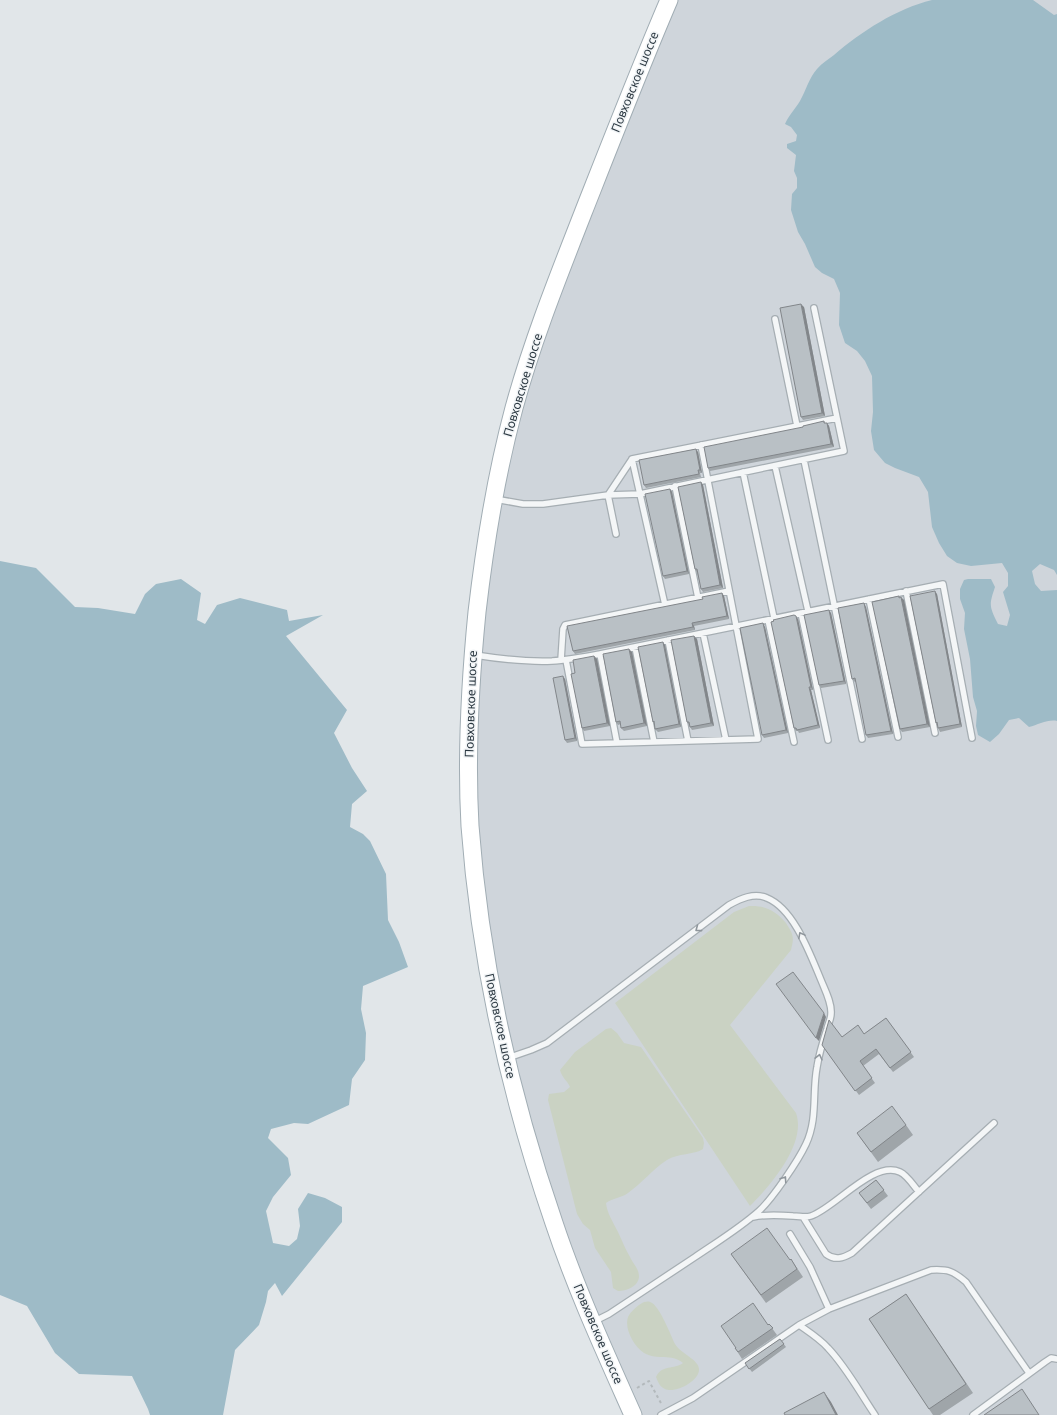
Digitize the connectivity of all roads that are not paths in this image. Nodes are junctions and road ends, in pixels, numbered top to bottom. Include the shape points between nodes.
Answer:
1 (669, 0) edge
2 (814, 308) dead end
3 (774, 319) dead end
4 (837, 418) junction
5 (798, 426) junction
6 (701, 445) junction
7 (632, 459) junction
8 (804, 460) junction
9 (775, 466) junction
10 (743, 472) junction
11 (708, 480) junction
12 (675, 486) junction
13 (640, 494) junction
14 (608, 495) junction
15 (493, 498) junction
16 (616, 534) dead end
17 (729, 591) junction
18 (906, 592) junction
19 (698, 598) junction
20 (869, 599) junction
21 (664, 605) junction
22 (835, 606) junction
23 (808, 611) junction
24 (801, 613) junction
25 (771, 619) junction
26 (736, 626) junction
27 (703, 633) junction
28 (668, 640) junction
29 (635, 647) junction
30 (600, 654) junction
31 (473, 655) junction
32 (563, 660) junction
33 (935, 733) dead end
34 (898, 737) dead end
35 (972, 738) dead end
36 (862, 739) dead end
37 (726, 740) junction
38 (828, 740) dead end
39 (688, 741) junction
40 (654, 742) junction
41 (794, 742) dead end
42 (618, 743) junction
43 (506, 1059) junction
44 (994, 1123) dead end
45 (919, 1192) junction
46 (751, 1217) junction
47 (803, 1217) junction
48 (790, 1234) dead end
49 (829, 1309) junction
50 (592, 1322) junction
51 (799, 1325) junction
52 (1057, 1359) edge
53 (1029, 1374) junction
54 (664, 1414) edge
55 (633, 1415) edge
56 (875, 1415) edge
57 (973, 1415) edge

1 - 15 main road, Повховское шоссе via 564,262 529,359 515,404
2 - 4 lane
3 - 5 lane
4 - 5 lane
4 - 8 lane via 844,451
5 - 6 lane
6 - 7 lane
6 - 11 lane
7 - 13 lane
7 - 14 lane
8 - 9 lane
8 - 22 lane
9 - 10 lane
9 - 23 lane
10 - 11 lane
10 - 25 lane
11 - 12 lane
11 - 17 lane
12 - 13 lane
12 - 19 lane
13 - 14 lane
13 - 21 lane
14 - 15 lane via 543,504 523,504
14 - 16 lane
15 - 31 main road, Повховское шоссе
17 - 19 lane
17 - 26 lane
18 - 20 lane
18 - 33 lane
18 - 35 lane via 943,584
19 - 21 lane
20 - 22 lane
20 - 34 lane
21 - 32 lane via 565,625
22 - 23 lane
22 - 36 lane
23 - 24 lane
24 - 25 lane
24 - 38 lane
25 - 26 lane
25 - 41 lane
26 - 27 lane
26 - 37 lane via 758,739
27 - 28 lane
27 - 37 lane
28 - 29 lane
28 - 39 lane
29 - 30 lane
29 - 40 lane
30 - 32 lane
30 - 42 lane
31 - 32 lane via 527,661
31 - 43 main road, Повховское шоссе via 468,752 474,873 483,941
32 - 42 lane via 582,744
37 - 39 lane
39 - 40 lane
40 - 42 lane
46 -> 43 lane via 760,1210 780,1184 806,1144 815,1108 815,1078 819,1057 831,1014 830,1002 798,929 785,913 766,897 754,896 729,905 547,1043
43 - 50 main road, Повховское шоссе via 523,1125 552,1217
44 - 45 lane
45 - 47 lane via 905,1175 887,1171 866,1178 817,1214
45 - 47 lane via 852,1253 840,1258 830,1258 826,1254
46 - 47 lane
46 - 50 lane via 609,1314
48 - 49 lane via 810,1267
49 - 51 lane
49 - 53 lane via 931,1270 944,1269 966,1282
50 - 55 main road, Повховское шоссе
51 - 54 lane via 693,1398
51 - 56 lane via 828,1348
52 - 53 lane via 1051,1358
53 - 57 lane

